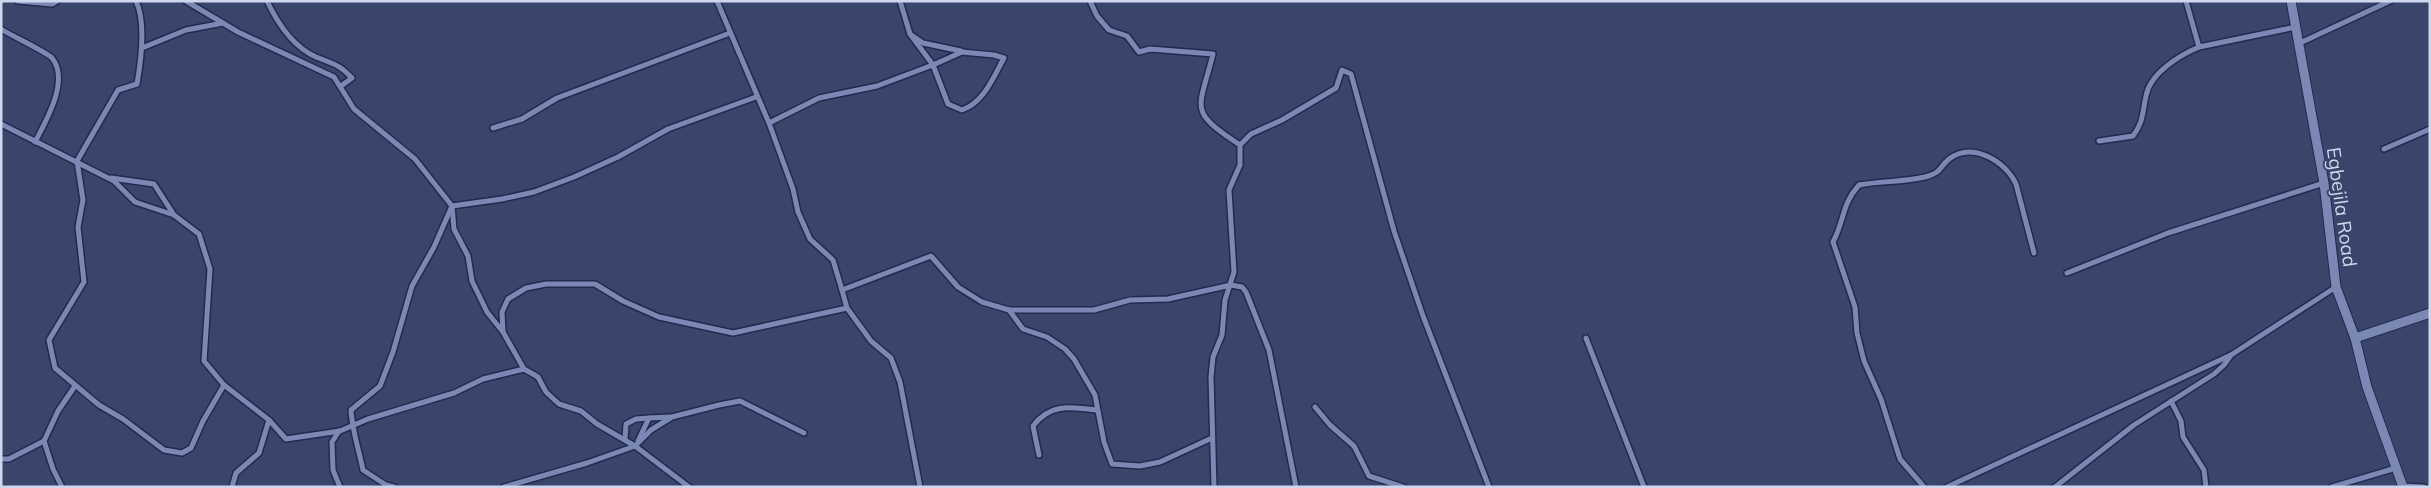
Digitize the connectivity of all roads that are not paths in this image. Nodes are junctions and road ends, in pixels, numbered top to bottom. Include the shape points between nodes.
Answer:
1 (18, 1) edge
2 (57, 1) edge
3 (136, 1) edge
4 (186, 1) edge
5 (267, 1) edge
6 (717, 1) edge
7 (900, 1) edge
8 (1090, 1) edge
9 (2186, 1) edge
10 (2291, 1) edge
11 (2390, 1) edge
12 (223, 23) junction
13 (2296, 27) junction
14 (1, 29) edge
15 (730, 33) junction
16 (910, 34) junction
17 (2300, 43) junction
18 (2199, 47) junction
19 (142, 48) junction
20 (962, 52) junction
21 (933, 65) junction
22 (341, 86) junction
23 (756, 97) junction
24 (769, 123) junction
25 (1, 124) edge
26 (494, 128) dead end
27 (2430, 129) edge
28 (2098, 141) dead end
29 (35, 142) junction
30 (1240, 145) junction
31 (2384, 149) dead end
32 (77, 161) junction
33 (108, 178) junction
34 (2324, 183) junction
35 (452, 206) junction
36 (174, 214) junction
37 (2034, 254) dead end
38 (2067, 273) dead end
39 (1231, 285) junction
40 (2336, 287) junction
41 (842, 290) junction
42 (847, 308) junction
43 (1009, 310) junction
44 (2430, 313) edge
45 (503, 332) junction
46 (1586, 338) dead end
47 (2356, 338) junction
48 (2231, 355) junction
49 (524, 369) junction
50 (224, 385) junction
51 (75, 386) junction
52 (2171, 401) junction
53 (1315, 407) dead end
54 (1096, 410) junction
55 (672, 417) junction
56 (649, 418) junction
57 (269, 420) junction
58 (352, 426) junction
59 (340, 431) junction
60 (804, 433) dead end
61 (1212, 438) junction
62 (44, 440) junction
63 (625, 440) junction
64 (635, 446) junction
65 (1039, 455) dead end
66 (1, 460) edge
67 (2396, 468) junction
68 (2402, 486) edge
69 (62, 487) edge
70 (232, 487) edge
71 (340, 487) edge
72 (394, 487) edge
73 (504, 487) edge
74 (689, 487) edge
75 (920, 487) edge
76 (1214, 487) edge
77 (1296, 487) edge
78 (1403, 487) edge
79 (1489, 487) edge
80 (1644, 487) edge
81 (1924, 487) edge
82 (1947, 487) edge
83 (2055, 487) edge
84 (2206, 487) edge
85 (2332, 487) edge
86 (2424, 487) edge

1 - 2 street via 52,4
3 - 19 street via 140,10
4 - 12 street
5 - 22 street via 277,21 294,41 314,56 341,66 352,78
6 - 15 street
7 - 16 street
8 - 30 street via 1109,30 1127,36 1139,52 1150,49 1213,54 1200,101 1200,113
9 - 18 street
10 - 13 street, Egbejila Road
11 - 17 street
12 - 19 street via 186,30
12 - 22 street via 326,72
13 - 17 street, Egbejila Road
13 - 18 street
14 - 29 street via 52,57 59,73 56,95
15 - 23 street
15 - 26 street via 557,98 522,119
16 - 20 street via 923,42
16 - 21 street
17 - 34 street, Egbejila Road
18 - 28 street via 2183,54 2151,83 2146,94 2142,124 2133,136
19 - 32 street via 137,84 118,90
20 - 21 street
20 - 21 street via 994,54 1004,58 974,106 962,110 948,104
21 - 24 street via 877,86 819,98
22 - 35 street via 354,109 414,159
23 - 24 street
23 - 35 street via 668,129 618,157 534,192
24 - 41 street via 798,212 810,239 832,260
25 - 29 street
27 - 31 street
29 - 32 street
30 - 39 street via 1240,164 1229,190 1234,272
30 - 79 street via 1251,134 1336,88 1342,70 1351,74 1394,231
32 - 33 street
32 - 51 street via 83,200 78,227 84,282 49,340 54,368
33 - 36 street via 135,202
33 - 36 street via 154,184
34 - 38 street via 2177,230
34 - 40 street, Egbejila Road
35 - 45 street via 454,229 468,256 472,281 487,312
35 - 58 street via 412,286 380,386 351,410
36 - 50 street via 199,234 210,269 204,361
37 - 81 street via 2012,174 1984,155 1960,154 1949,160 1940,172 1860,185 1848,197 1842,225 1833,242 1855,307 1864,361 1882,399 1900,459
39 - 43 street via 1168,299 1130,300 1094,310
39 - 61 street via 1225,300 1220,345 1213,357
39 - 77 street via 1242,287 1246,292 1264,333
40 - 47 street, Egbejila Road
40 - 48 street
41 - 42 street
41 - 43 street via 931,256 958,287 982,302
42 - 45 street via 733,333 659,318 594,284 546,284 526,288 508,300 502,312
42 - 75 street via 871,342 891,358 900,382
43 - 54 street via 1023,329 1047,337 1071,354 1095,395
44 - 47 street
45 - 49 street
46 - 80 street
47 - 67 street, Egbejila Road via 2367,387
48 - 52 street via 2214,374
48 - 82 street
49 - 58 street via 483,378 454,393
49 - 63 street via 538,377 546,392 560,404 582,411
50 - 51 street via 191,448 182,453 164,450
50 - 57 street
51 - 62 street
52 - 83 street via 2134,425
52 - 84 street via 2181,422 2183,437 2204,470
53 - 78 street via 1354,446 1369,476
54 - 61 street via 1112,464 1140,466 1160,462
54 - 65 street via 1054,409 1040,416 1033,426
55 - 56 street
55 - 60 street via 740,401
55 - 64 street via 651,430
56 - 63 street via 626,424
56 - 64 street
57 - 59 street via 286,439
57 - 70 street via 259,453 236,473
58 - 59 street
58 - 72 street via 363,470
59 - 71 street via 332,442 333,470
61 - 76 street
62 - 66 street
62 - 69 street
63 - 64 street
64 - 73 street via 587,464
64 - 74 street
67 - 68 street, Egbejila Road
67 - 85 street
68 - 86 street

